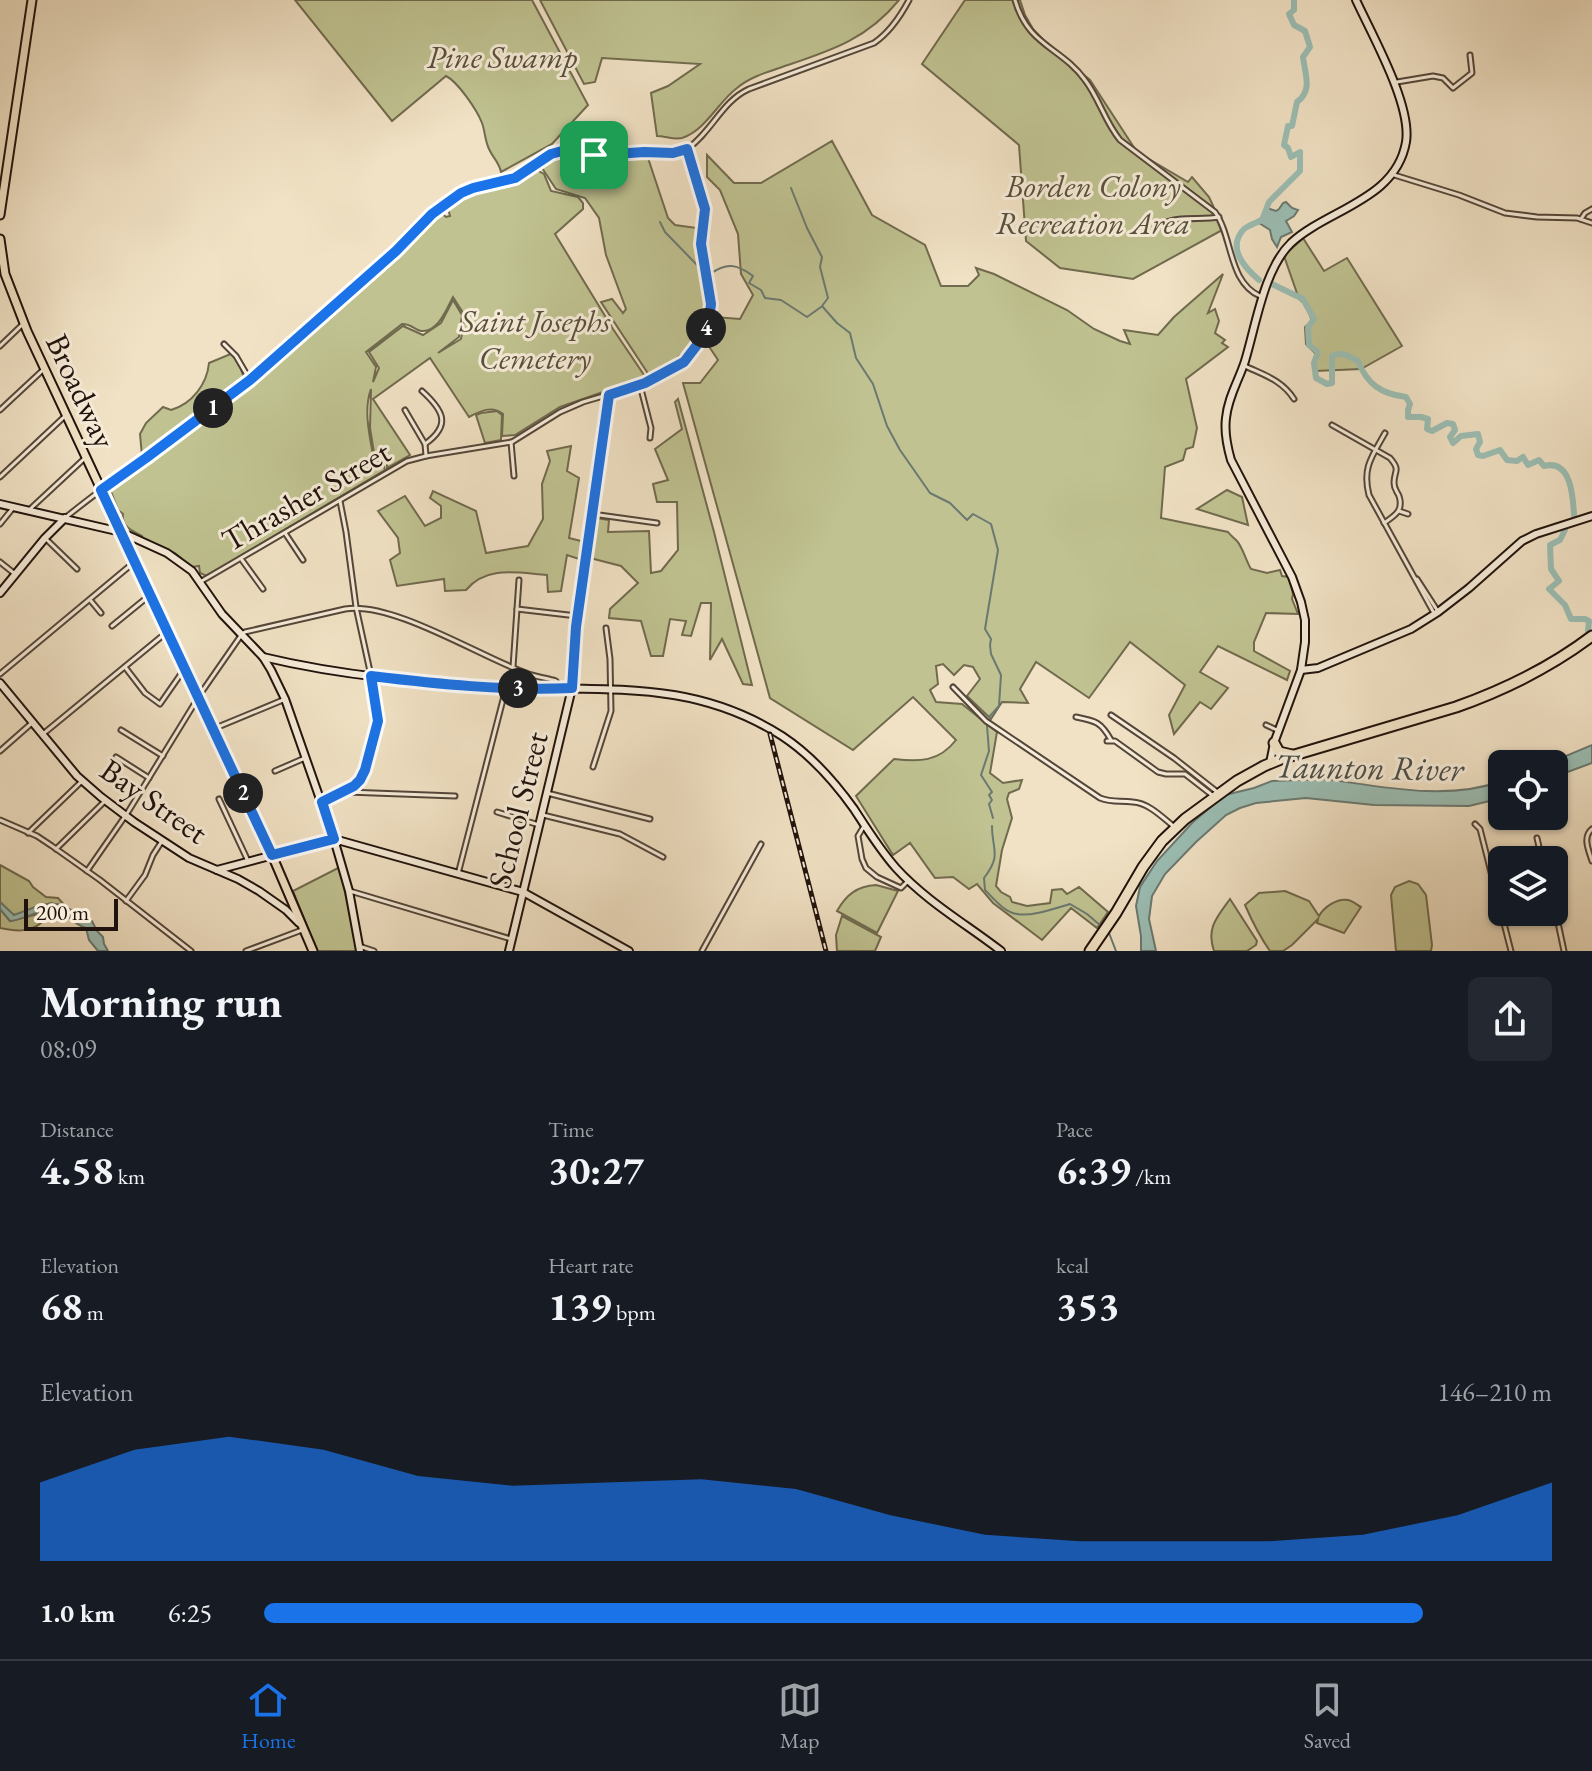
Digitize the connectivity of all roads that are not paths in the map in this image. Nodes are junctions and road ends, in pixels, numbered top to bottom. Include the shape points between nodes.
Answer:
1 (32, 0) edge
2 (909, 0) edge
3 (1015, 0) edge
4 (1356, 0) edge
5 (1470, 55) dead end
6 (1393, 83) junction
7 (687, 149) junction
8 (1391, 174) junction
9 (1592, 209) edge
10 (0, 215) edge
11 (1219, 217) junction
12 (1581, 219) junction
13 (1165, 223) dead end
14 (1592, 223) edge
15 (0, 239) edge
16 (3, 276) edge
17 (1263, 297) junction
18 (23, 324) junction
19 (224, 344) dead end
20 (0, 346) edge
21 (1243, 365) junction
22 (44, 368) junction
23 (250, 380) junction
24 (640, 385) junction
25 (422, 391) dead end
26 (609, 395) junction
27 (1294, 399) dead end
28 (0, 410) edge
29 (405, 410) dead end
30 (66, 415) junction
31 (1332, 425) dead end
32 (1385, 433) dead end
33 (650, 438) dead end
34 (511, 442) junction
35 (425, 444) junction
36 (1376, 450) junction
37 (426, 456) junction
38 (86, 457) junction
39 (514, 476) dead end
40 (0, 477) edge
41 (101, 490) junction
42 (340, 501) junction
43 (0, 504) edge
44 (14, 507) junction
45 (29, 510) junction
46 (1399, 511) junction
47 (592, 514) junction
48 (1408, 514) dead end
49 (1592, 516) edge
50 (65, 518) junction
51 (657, 523) dead end
52 (1384, 523) junction
53 (0, 524) edge
54 (121, 532) junction
55 (285, 533) junction
56 (45, 538) junction
57 (241, 559) junction
58 (303, 560) dead end
59 (0, 562) edge
60 (135, 562) junction
61 (77, 569) dead end
62 (15, 574) junction
63 (519, 580) dead end
64 (200, 582) junction
65 (263, 589) dead end
66 (0, 593) edge
67 (150, 595) junction
68 (90, 600) junction
69 (356, 607) junction
70 (517, 609) junction
71 (101, 613) dead end
72 (1436, 613) junction
73 (578, 617) junction
74 (112, 626) dead end
75 (606, 628) dead end
76 (167, 632) junction
77 (242, 634) junction
78 (1589, 638) edge
79 (263, 657) junction
80 (125, 667) junction
81 (513, 667) junction
82 (185, 669) junction
83 (1301, 670) junction
84 (0, 674) edge
85 (371, 676) junction
86 (0, 683) edge
87 (506, 687) junction
88 (953, 687) dead end
89 (572, 688) junction
90 (560, 689) junction
91 (610, 690) junction
92 (198, 698) junction
93 (285, 699) junction
94 (1111, 715) dead end
95 (1076, 717) dead end
96 (1284, 718) junction
97 (33, 722) junction
98 (1266, 725) dead end
99 (213, 729) junction
100 (121, 730) dead end
101 (1277, 730) junction
102 (43, 734) junction
103 (1274, 743) junction
104 (0, 751) edge
105 (1295, 755) junction
106 (163, 756) junction
107 (116, 757) dead end
108 (306, 758) junction
109 (1270, 763) junction
110 (593, 767) dead end
111 (275, 771) dead end
112 (149, 778) junction
113 (82, 781) junction
114 (344, 792) junction
115 (547, 793) junction
116 (1217, 795) junction
117 (455, 796) dead end
118 (219, 799) dead end
119 (105, 800) junction
120 (322, 802) junction
121 (497, 812) dead end
122 (542, 815) junction
123 (125, 816) junction
124 (650, 819) dead end
125 (0, 820) edge
126 (1475, 824) dead end
127 (539, 825) junction
128 (864, 825) junction
129 (1175, 828) junction
130 (1592, 829) edge
131 (28, 833) junction
132 (1537, 838) dead end
133 (334, 839) junction
134 (162, 841) junction
135 (761, 844) dead end
136 (1539, 846) edge
137 (56, 849) junction
138 (272, 855) junction
139 (663, 857) dead end
140 (248, 861) junction
141 (1592, 861) edge
142 (217, 870) junction
143 (87, 871) junction
144 (458, 874) junction
145 (908, 881) junction
146 (349, 891) junction
147 (523, 892) junction
148 (126, 901) junction
149 (1559, 926) edge
150 (304, 929) junction
151 (511, 939) junction
152 (360, 949) edge
153 (191, 951) edge
154 (246, 951) edge
155 (313, 951) edge
156 (374, 951) edge
157 (509, 951) edge
158 (629, 951) edge
159 (702, 951) edge
160 (1001, 951) edge
161 (1090, 951) edge
162 (1511, 951) edge
163 (1564, 951) edge

1 - 10 main road
2 - 7 street via 874,43 737,95
3 - 11 street via 1032,32 1083,77 1120,140
4 - 6 street
5 - 6 street via 1472,73 1453,88 1433,76
6 - 8 street via 1407,132
7 - 23 street via 601,155 562,151 515,178 461,193
7 - 24 street, Thrasher Street via 705,209 701,244 710,318 685,361
8 - 12 street via 1509,214
8 - 17 street via 1375,190 1291,243 1273,268
9 - 12 street
11 - 13 street
11 - 17 street via 1239,276
12 - 14 street
15 - 16 main road, Broadway
16 - 18 main road, Broadway
17 - 21 street
18 - 20 street
18 - 22 main road, Broadway
19 - 23 street
21 - 27 street via 1285,385
21 - 83 street via 1227,408 1226,442 1301,602
22 - 28 street
22 - 30 main road, Broadway
23 - 41 street
24 - 26 street, Thrasher Street
24 - 33 street
25 - 35 street via 439,409 442,421
26 - 34 street, Thrasher Street via 555,414
26 - 47 street, School Street
29 - 35 street
30 - 38 main road, Broadway
30 - 40 street
31 - 36 street
32 - 36 street
34 - 37 street, Thrasher Street
34 - 39 street
35 - 37 street
36 - 46 street via 1396,467
36 - 52 street via 1366,480
37 - 42 street, Thrasher Street via 403,463
38 - 41 main road, Broadway
38 - 45 street
41 - 50 street
41 - 54 main road, Broadway
42 - 55 street, Thrasher Street
42 - 69 street
43 - 44 street
44 - 45 street
44 - 53 street
45 - 50 street
46 - 48 street
46 - 52 street
47 - 51 street
47 - 73 street, School Street
49 - 72 street via 1522,541
50 - 54 street
50 - 56 street
52 - 72 street
54 - 60 main road, Broadway
54 - 64 street via 167,553
55 - 57 street, Thrasher Street
55 - 58 street
56 - 61 street
56 - 62 street
57 - 64 street, Thrasher Street
57 - 65 street
59 - 62 street
60 - 67 main road, Broadway
60 - 68 street
62 - 66 street
63 - 70 street
64 - 77 street
67 - 74 street
67 - 76 main road, Broadway
68 - 71 street
68 - 84 street
69 - 77 street
69 - 81 street via 400,618
69 - 85 street
70 - 73 street
70 - 81 street
72 - 83 street via 1411,629 1318,668
73 - 89 street, School Street
75 - 91 street
76 - 80 street
76 - 82 main road, Broadway
77 - 79 street
77 - 92 street
78 - 105 highway via 1551,663 1460,706
79 - 85 street
79 - 93 street
80 - 82 street via 160,704
80 - 102 street
81 - 90 street via 556,681
82 - 92 main road, Broadway
83 - 96 street
85 - 87 street
85 - 114 street via 378,722 364,773
86 - 97 street, Bay Street
87 - 90 street
87 - 144 street
88 - 129 street via 986,721 1100,798 1141,804
89 - 90 street
89 - 91 street
89 - 115 street, School Street
91 - 110 street via 610,714
91 - 128 street via 704,700 774,731 824,771
92 - 99 main road, Broadway
92 - 106 street
93 - 99 street
93 - 108 street
94 - 116 street
95 - 116 street via 1098,723 1109,741 1158,772 1185,774
96 - 101 street
96 - 103 street
97 - 102 street, Bay Street
97 - 104 street
98 - 101 street
99 - 138 main road, Broadway
100 - 106 street
101 - 109 street via 1268,750
102 - 113 street, Bay Street
103 - 105 highway via 1281,753
103 - 109 street
105 - 109 highway
106 - 112 street
107 - 112 street
108 - 111 street
108 - 120 street
109 - 116 highway
112 - 123 street
113 - 119 street, Bay Street
113 - 131 street
114 - 117 street
114 - 120 street
115 - 122 street, School Street
115 - 124 street
116 - 129 highway
118 - 140 street
119 - 123 street, Bay Street
119 - 137 street
120 - 133 street
121 - 127 street
122 - 127 street, School Street
122 - 139 street via 620,834
123 - 134 street, Bay Street
123 - 143 street
125 - 131 street
126 - 162 street
127 - 147 street, School Street
128 - 145 street
128 - 145 street via 858,836 866,868 901,888
129 - 161 highway via 1150,857
130 - 141 street via 1587,837
131 - 137 street
132 - 136 street
133 - 138 street
133 - 144 street
133 - 146 street
134 - 142 street, Bay Street
134 - 148 street
135 - 159 street
137 - 143 street
138 - 140 street
138 - 150 main road, Broadway
140 - 142 street
142 - 150 street, Bay Street via 266,895
143 - 148 street
144 - 147 street
145 - 160 street
146 - 151 street
146 - 152 street
147 - 151 street, School Street
147 - 158 street
148 - 153 street
149 - 163 street
150 - 154 street
150 - 155 main road, Broadway
151 - 157 street, School Street
152 - 156 street

